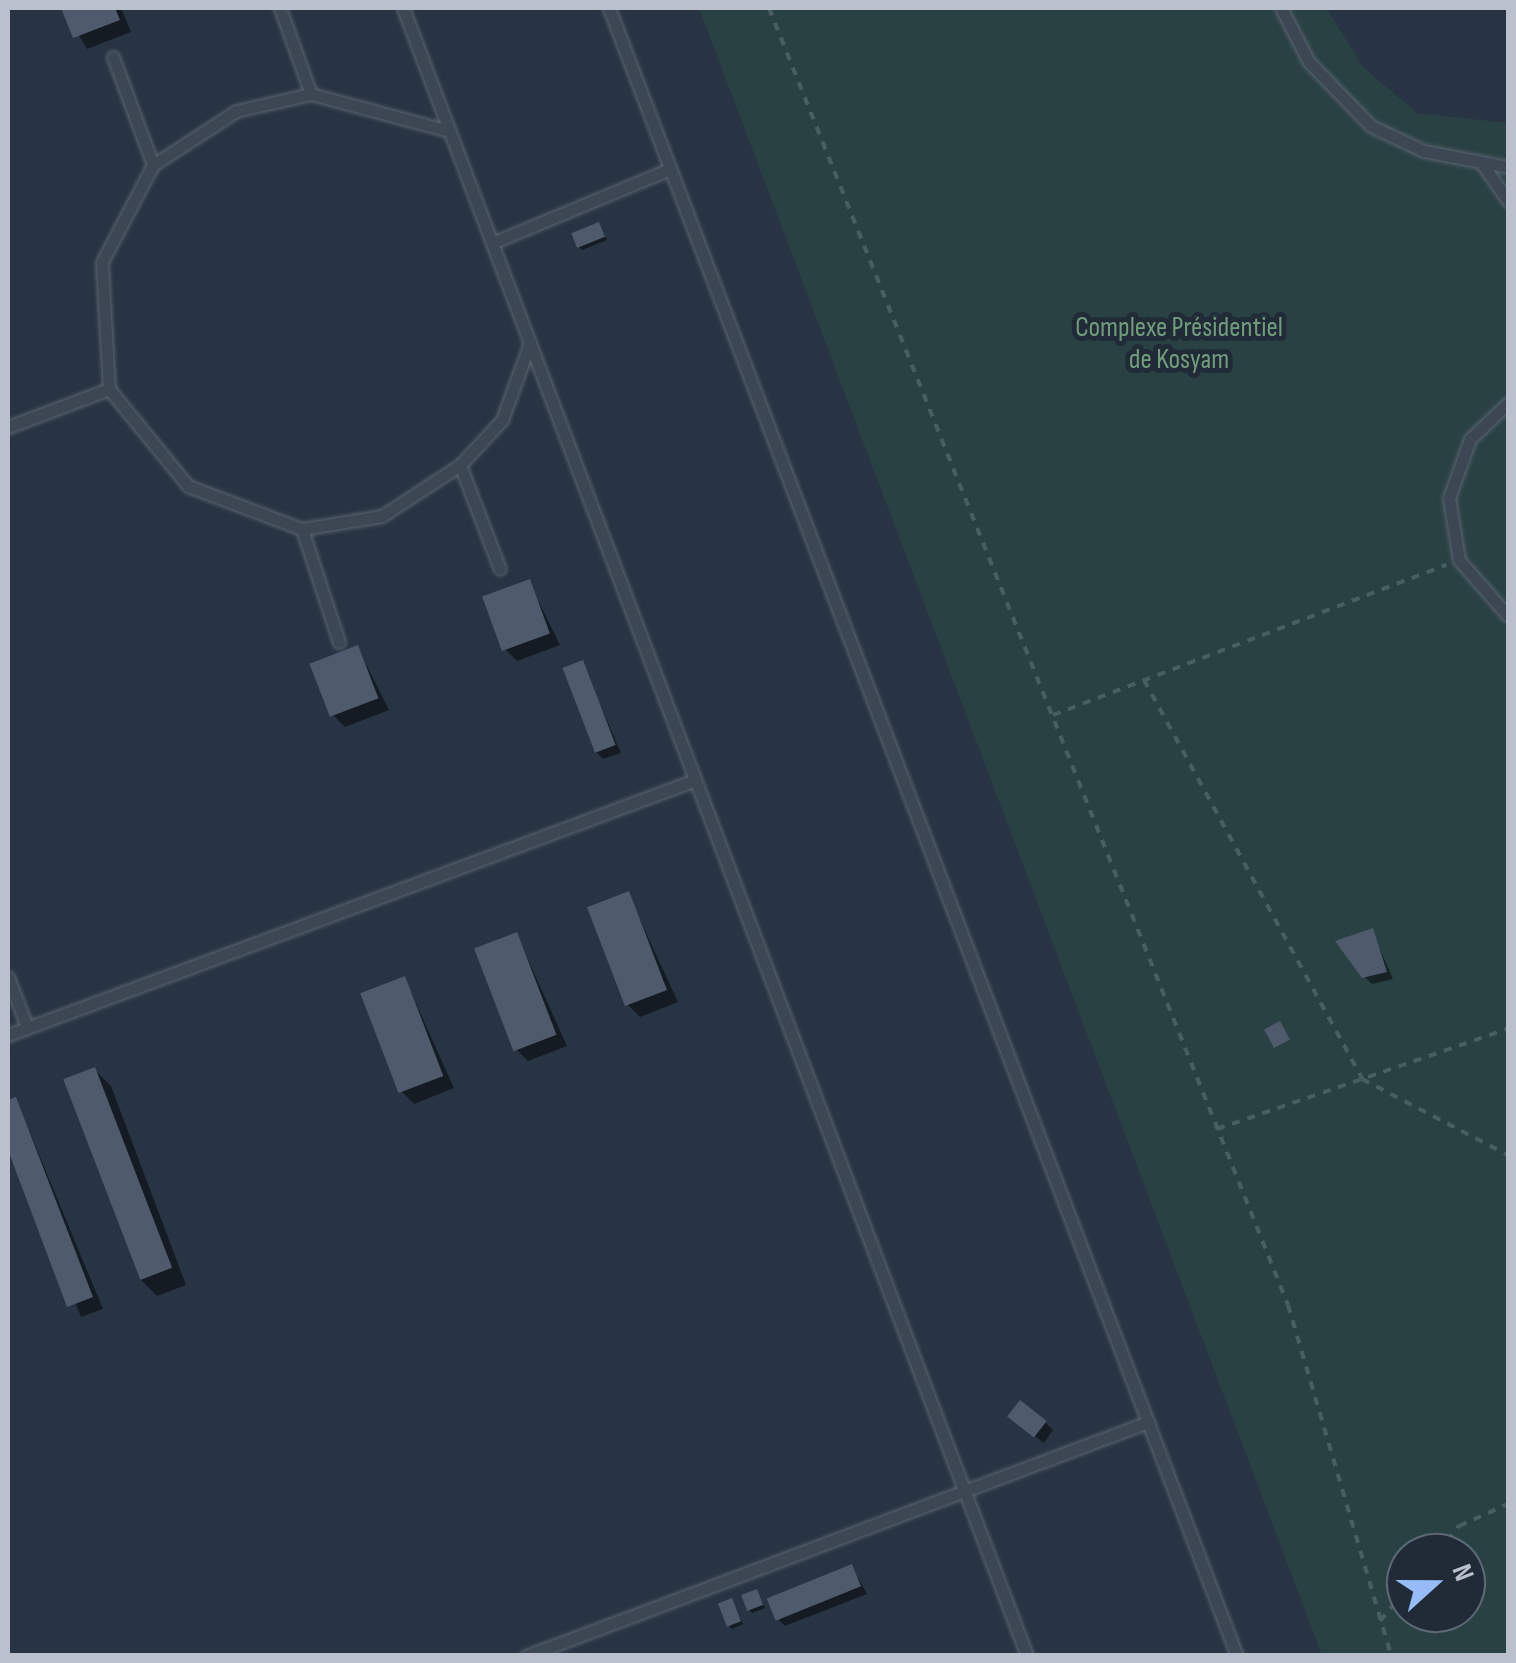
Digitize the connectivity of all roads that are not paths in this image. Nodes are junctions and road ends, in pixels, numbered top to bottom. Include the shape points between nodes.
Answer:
1 (280, 8) edge
2 (403, 8) edge
3 (609, 8) edge
4 (1282, 8) edge
5 (113, 57) dead end
6 (310, 94) junction
7 (450, 130) junction
8 (152, 165) junction
9 (1483, 166) junction
10 (1508, 167) edge
11 (670, 169) junction
12 (1508, 201) edge
13 (492, 243) junction
14 (530, 344) junction
15 (108, 389) junction
16 (1508, 403) edge
17 (8, 427) edge
18 (460, 465) junction
19 (302, 529) junction
20 (500, 569) dead end
21 (1508, 616) edge
22 (340, 642) dead end
23 (696, 780) junction
24 (8, 976) edge
25 (27, 1028) junction
26 (8, 1035) edge
27 (1148, 1422) junction
28 (964, 1490) junction
29 (526, 1656) edge
30 (1027, 1656) edge
31 (1237, 1656) edge

1 - 6 lane
2 - 7 lane
3 - 11 lane
4 - 9 lane via 1309,62 1370,126
5 - 8 lane
6 - 7 lane
6 - 8 lane via 236,111
7 - 13 lane
8 - 15 lane via 102,262
9 - 10 lane
9 - 12 lane
11 - 13 lane
11 - 27 lane
13 - 14 lane
14 - 18 lane via 502,420
14 - 23 lane
15 - 17 lane
15 - 19 lane via 188,486
16 - 21 lane via 1456,467 1450,530 1459,560
18 - 19 lane via 382,516
18 - 20 lane
19 - 22 lane
23 - 25 lane
23 - 28 lane
24 - 25 lane
25 - 26 lane
27 - 28 lane
27 - 31 lane
28 - 29 lane
28 - 30 lane

